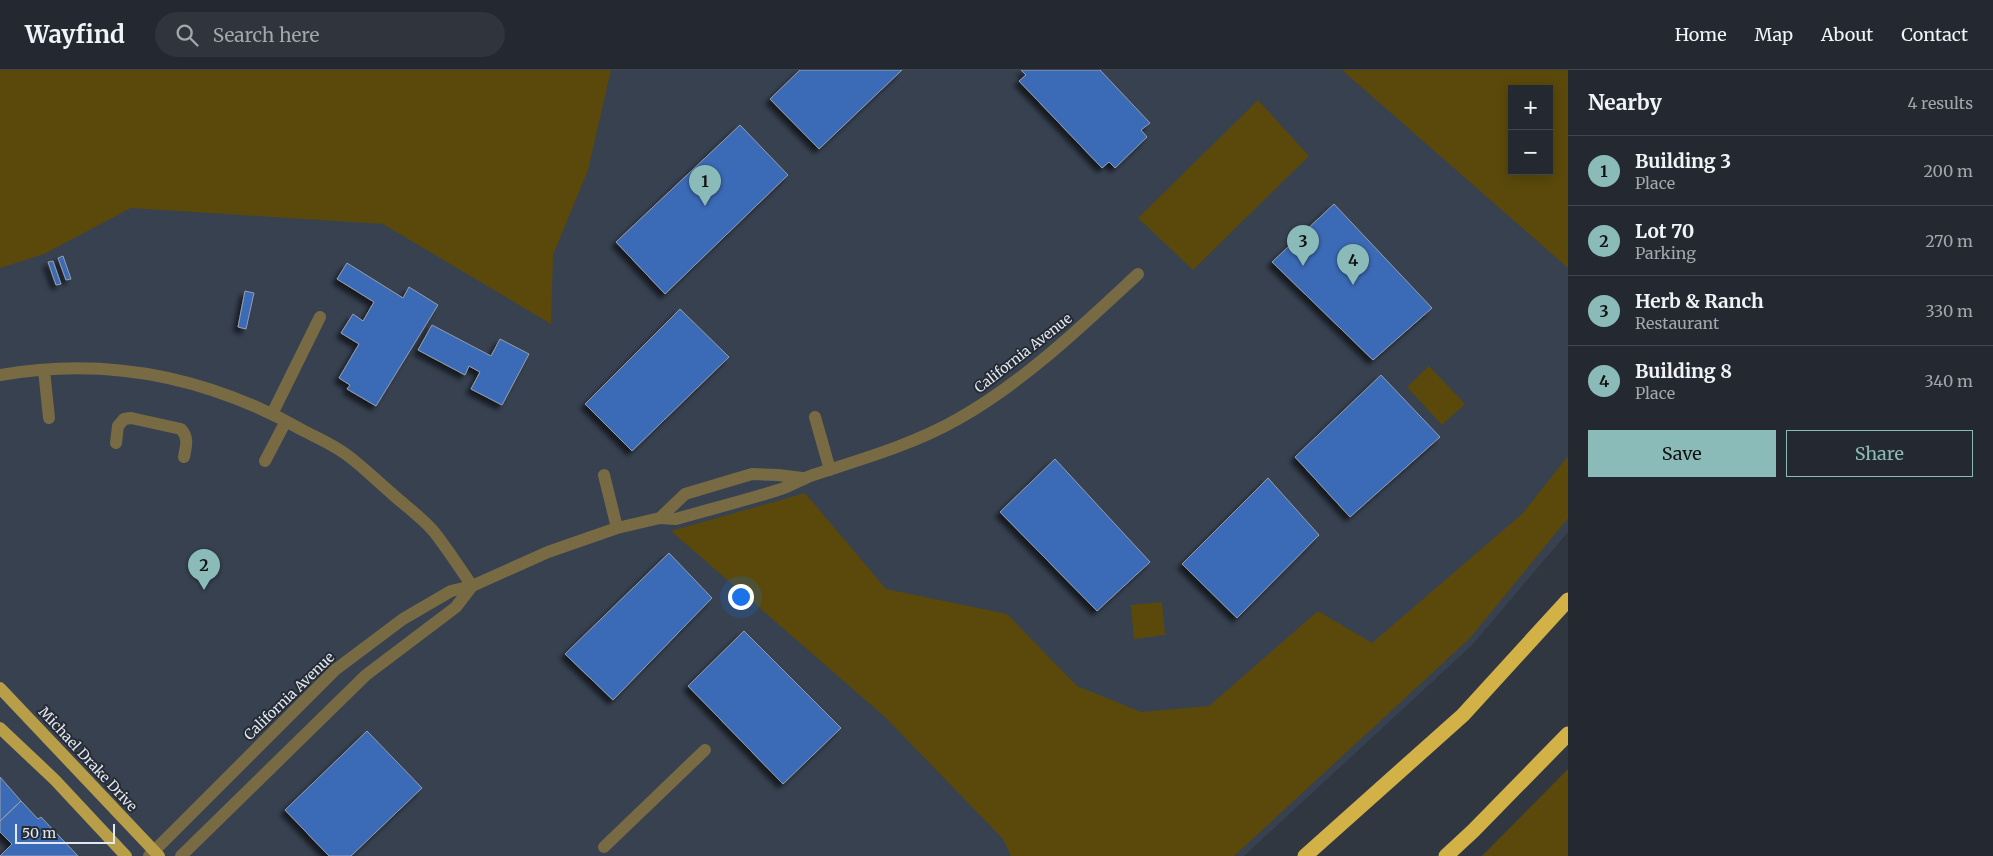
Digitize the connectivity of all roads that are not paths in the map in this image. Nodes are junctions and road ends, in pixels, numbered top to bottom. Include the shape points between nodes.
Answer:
1 (1138, 274) dead end
2 (320, 317) dead end
3 (44, 370) junction
4 (0, 375) edge
5 (272, 414) junction
6 (815, 417) dead end
7 (49, 418) dead end
8 (286, 420) junction
9 (116, 443) dead end
10 (184, 457) dead end
11 (265, 461) dead end
12 (830, 470) junction
13 (604, 475) dead end
14 (802, 478) junction
15 (660, 518) junction
16 (617, 528) junction
17 (472, 586) junction
18 (1568, 600) edge
19 (0, 688) edge
20 (0, 728) edge
21 (1568, 734) edge
22 (705, 750) dead end
23 (604, 847) dead end
24 (154, 854) edge
25 (126, 856) edge
26 (181, 856) edge
27 (1305, 856) edge
28 (1446, 856) edge

1 - 12 street, California Avenue via 1063,343 1003,390 957,419 913,441
2 - 5 street
3 - 4 street
3 - 5 street via 116,369 176,378 240,399
3 - 7 street
5 - 8 street
6 - 12 street
8 - 11 street
8 - 17 street via 346,454 434,531
9 - 10 street via 118,426 124,419 131,418 181,429 187,442
12 - 14 street, California Avenue
13 - 16 street
14 - 15 street, California Avenue via 781,490 676,519
14 - 15 street, California Avenue via 752,474 685,494
15 - 16 street, California Avenue
16 - 17 street, California Avenue via 548,552
17 - 24 street, California Avenue via 450,591 403,619 335,670
17 - 26 street, California Avenue via 456,607 366,674
18 - 27 highway via 1463,715
19 - 24 main road, Michael Drake Drive
20 - 25 main road via 55,780
21 - 28 highway
22 - 23 street

